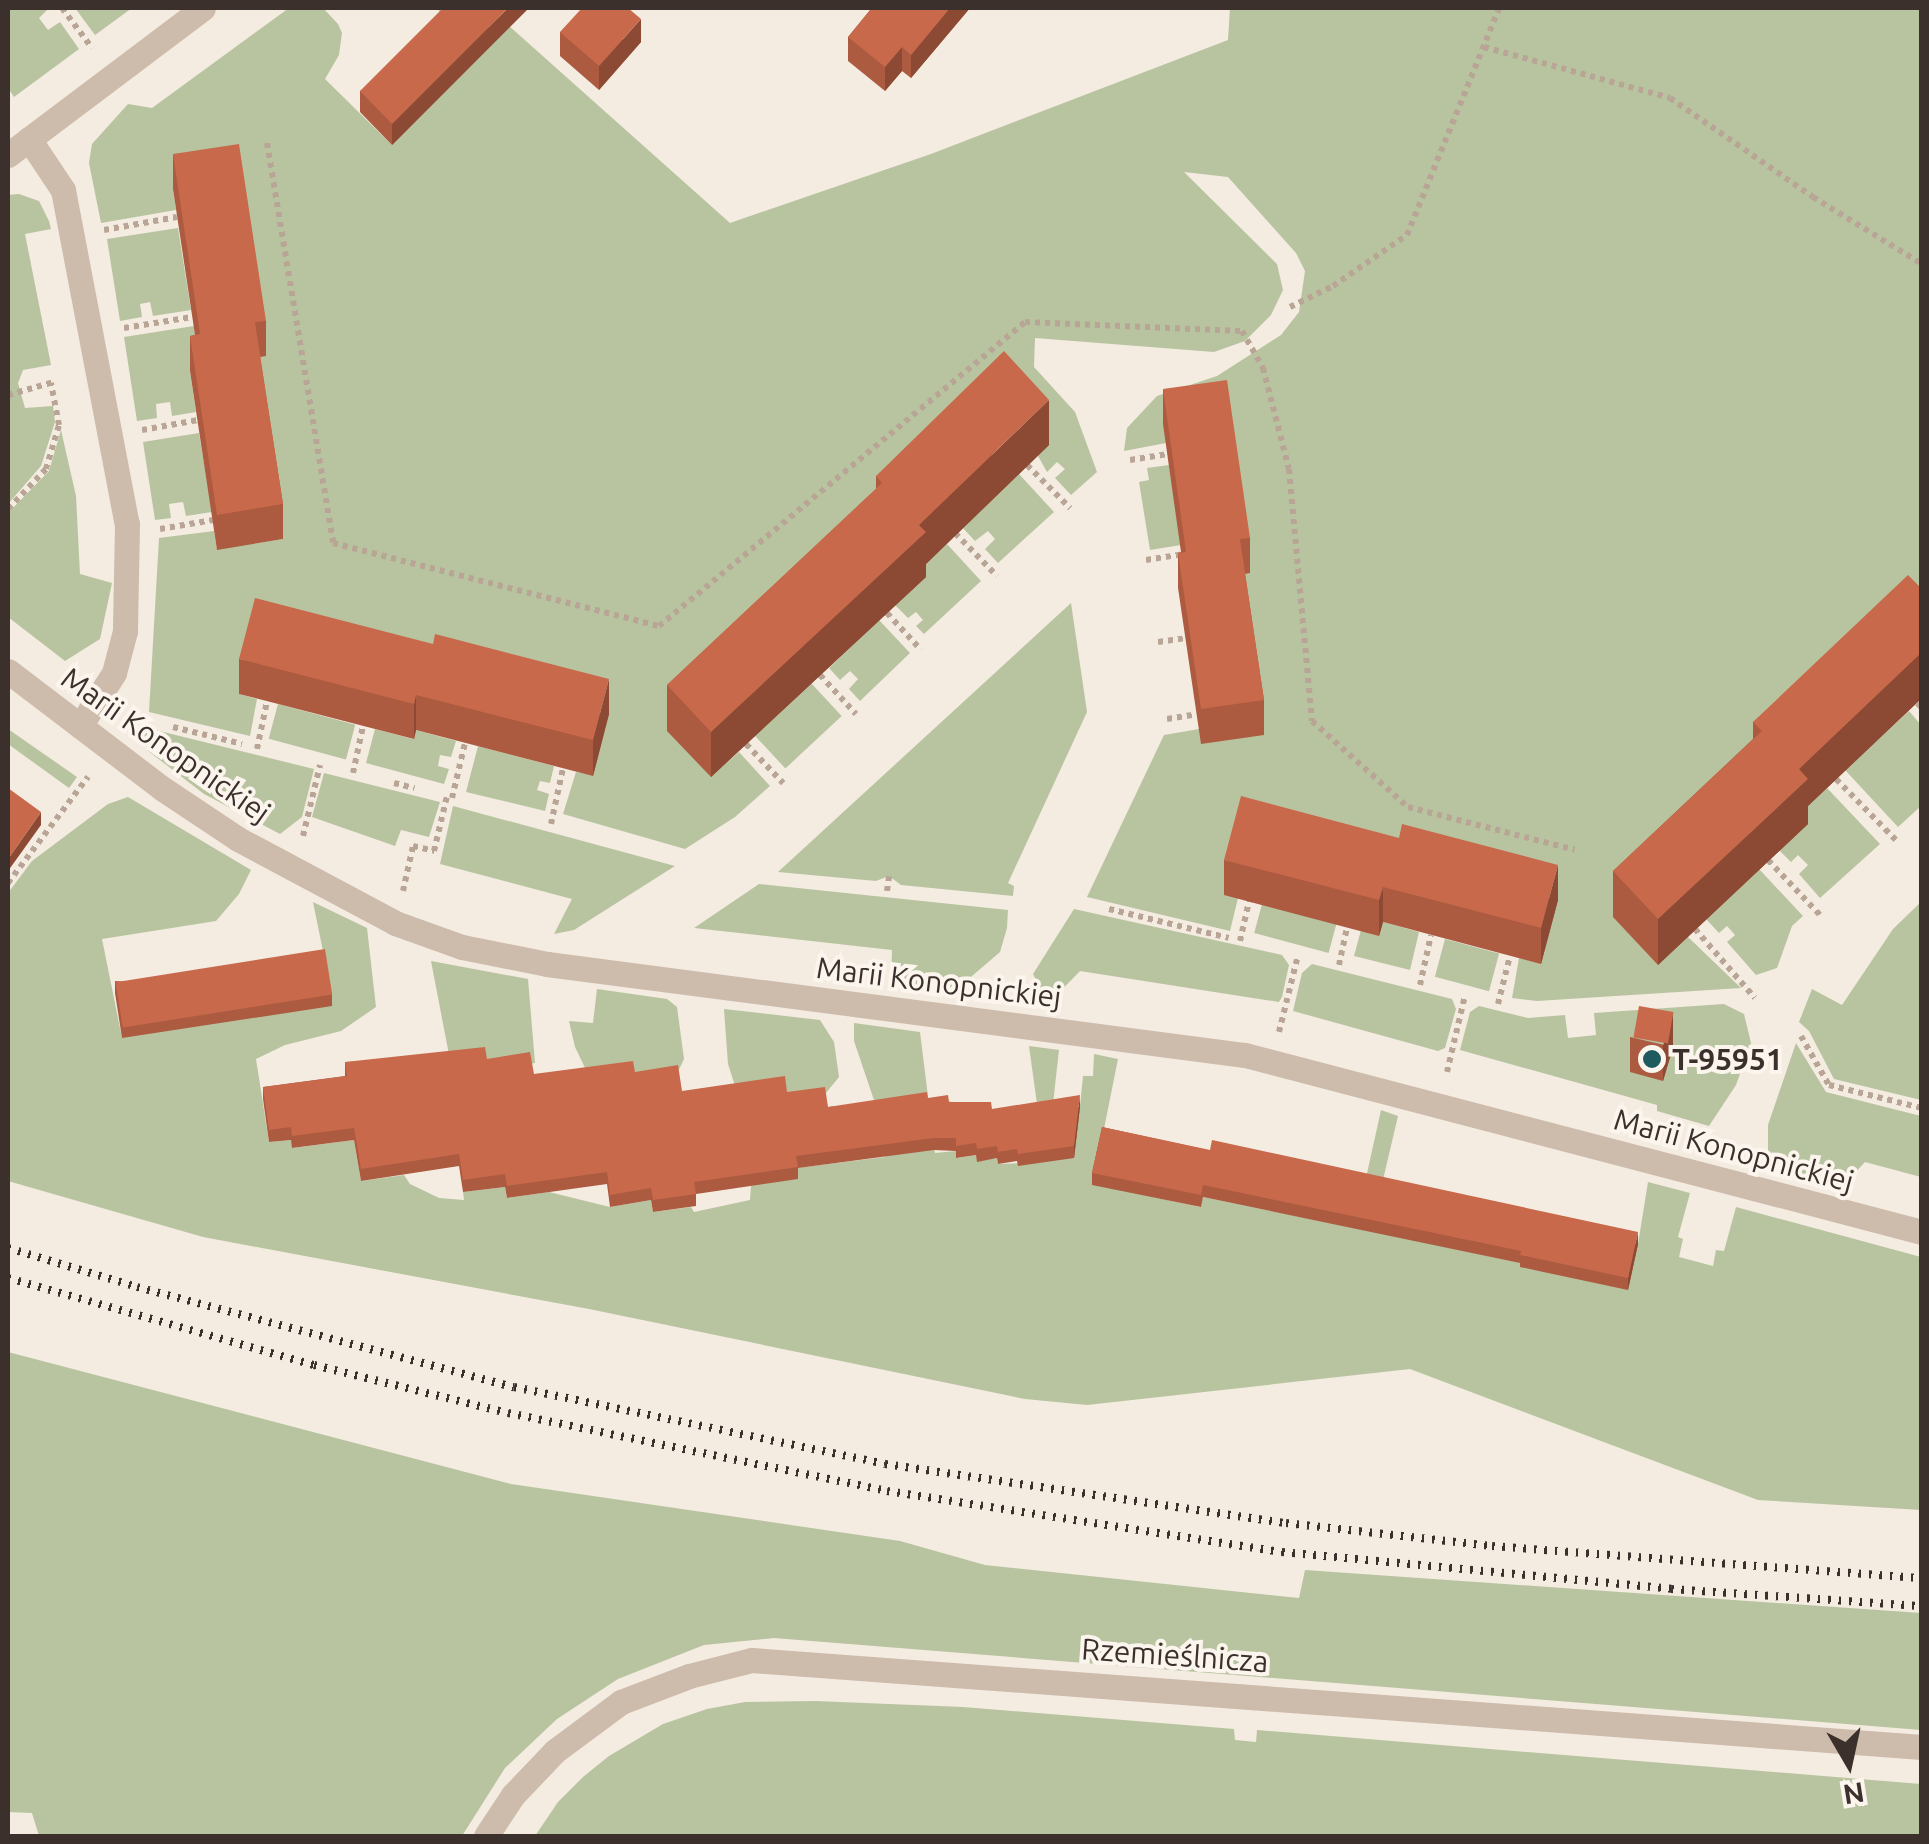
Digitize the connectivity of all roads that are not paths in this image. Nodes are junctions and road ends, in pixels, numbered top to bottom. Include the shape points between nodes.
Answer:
1 (203, 8) edge
2 (18, 147) edge
3 (8, 672) edge
4 (80, 726) junction
5 (1922, 1232) edge
6 (1922, 1747) edge
7 (486, 1836) edge

1 - 2 street
2 - 4 street via 63,190 127,524 125,631 114,673
3 - 4 street, Marii Konopnickiej
4 - 5 street, Marii Konopnickiej via 163,790 294,871 396,923 462,946 546,964 1245,1055
6 - 7 street, Rzemieślnicza via 752,1660 622,1702 555,1751 512,1795

